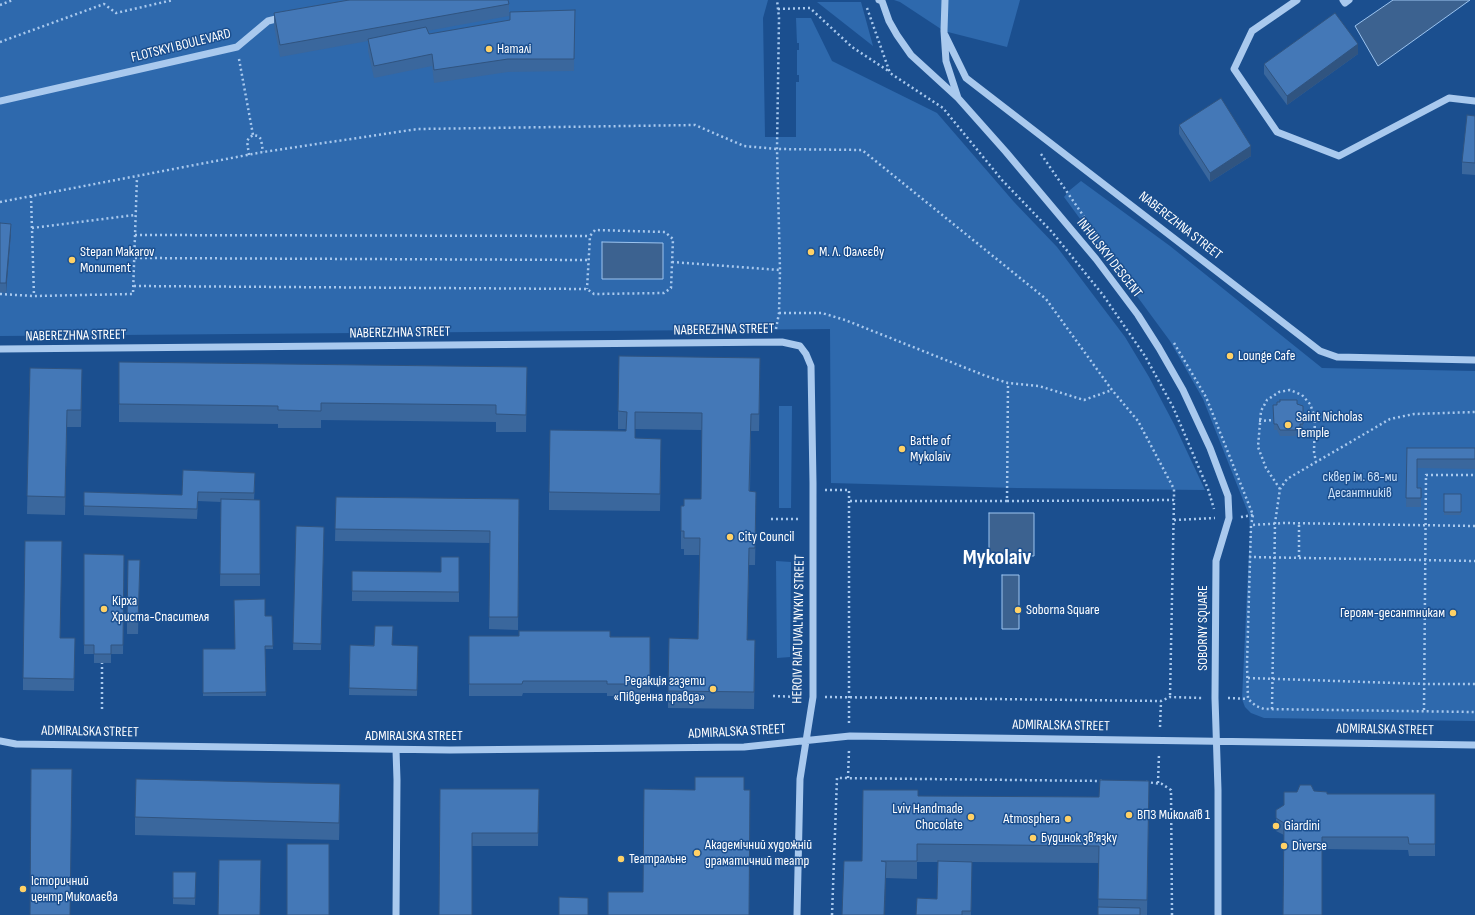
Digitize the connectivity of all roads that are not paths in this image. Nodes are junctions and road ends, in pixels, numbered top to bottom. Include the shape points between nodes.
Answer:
1 (879, 0) edge
2 (944, 0) edge
3 (1296, 0) edge
4 (1343, 0) edge
5 (1349, 0) edge
6 (290, 16) edge
7 (944, 31) junction
8 (958, 98) junction
9 (0, 101) edge
10 (1475, 101) edge
11 (800, 346) joint
12 (0, 349) edge
13 (1475, 360) edge
14 (1229, 518) joint
15 (0, 741) edge
16 (806, 741) junction
17 (1217, 741) junction
18 (1475, 745) edge
19 (396, 750) junction
20 (396, 915) edge
21 (798, 915) edge
22 (1218, 915) edge

1 - 8 street via 882,1 889,21 911,55
2 - 7 street, NABEREZHNA STREET
3 - 10 street via 1252,31 1234,69 1277,132 1339,156 1449,98
4 - 5 street via 1345,3
6 - 9 street, FLOTSKYI BOULEVARD via 268,21 237,47
7 - 8 street, INHULSKYI DESCENT via 946,61
7 - 13 street, NABEREZHNA STREET via 966,78 1320,351 1337,357
8 - 14 street, INHULSKYI DESCENT via 1096,259 1138,315 1183,390 1210,448 1228,496
11 - 12 street, NABEREZHNA STREET via 774,342
11 - 16 street, HEROIV RIATUVAL'NYKIV STREET via 811,366 813,486 813,704
14 - 17 street, SOBORNY SQUARE via 1216,561
15 - 19 street, ADMIRALSKA STREET via 16,744
16 - 17 street, ADMIRALSKA STREET via 850,736
16 - 19 street, ADMIRALSKA STREET via 744,747
16 - 21 street, HEROIV RIATUVAL'NYKIV STREET via 800,778
17 - 18 street, ADMIRALSKA STREET
17 - 22 street, SOBORNY SQUARE
19 - 20 street

